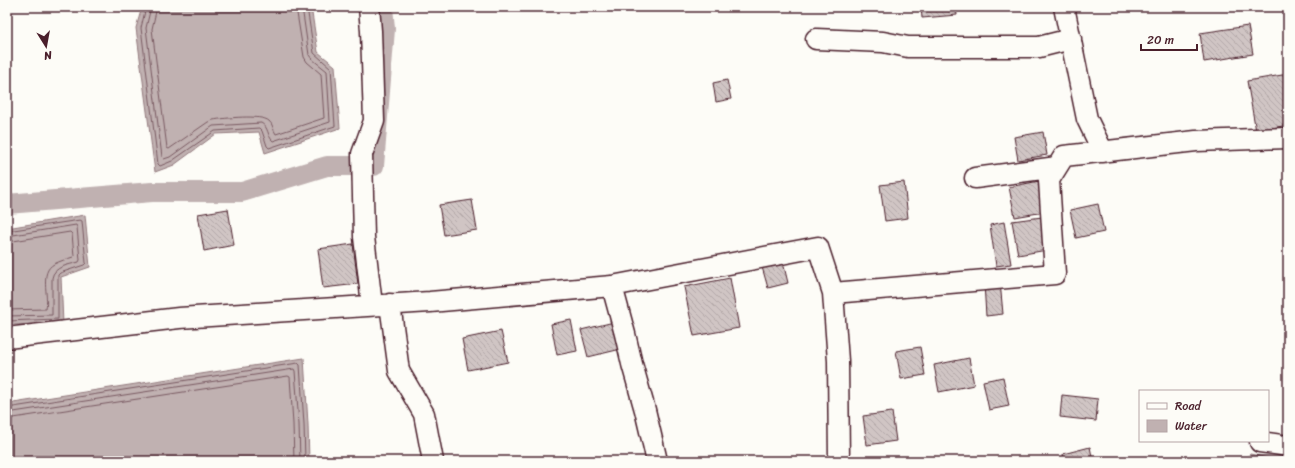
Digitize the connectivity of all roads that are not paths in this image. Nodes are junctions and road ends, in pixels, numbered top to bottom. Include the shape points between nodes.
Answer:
1 (369, 7) edge
2 (1064, 7) edge
3 (816, 39) dead end
4 (1071, 39) junction
5 (1288, 138) edge
6 (1103, 152) junction
7 (1057, 167) junction
8 (975, 178) dead end
9 (612, 286) junction
10 (833, 293) junction
11 (381, 304) junction
12 (7, 338) edge
13 (1260, 442) edge
14 (1288, 446) edge
15 (433, 461) edge
16 (657, 461) edge
17 (839, 461) edge

1 - 11 street via 374,121 362,154 364,237
2 - 4 street
3 - 4 street via 883,42 908,47 1039,47
4 - 6 street via 1087,119
5 - 6 street via 1196,141
6 - 7 street via 1064,156
7 - 8 street
7 - 10 street via 1049,180 1055,274
9 - 10 street via 818,247
9 - 11 street
9 - 16 street
10 - 17 street via 838,361
11 - 12 street via 179,318
11 - 15 street via 399,371 424,414
13 - 14 street

